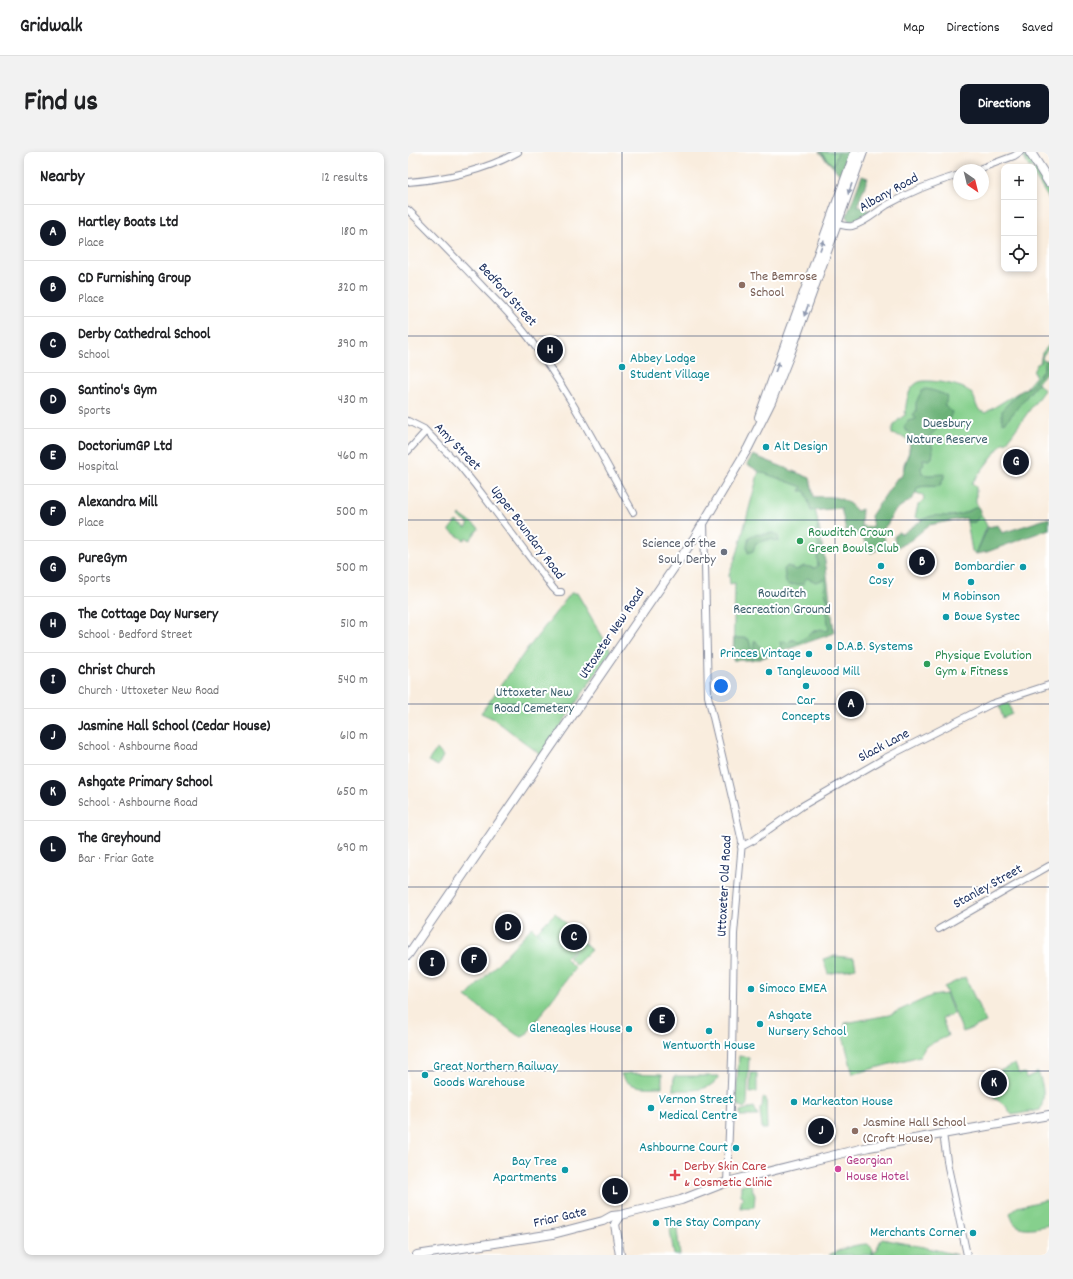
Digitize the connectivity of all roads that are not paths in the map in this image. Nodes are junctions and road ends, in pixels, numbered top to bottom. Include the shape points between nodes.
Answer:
1 (518, 152) edge
2 (855, 152) edge
3 (863, 152) edge
4 (1019, 152) edge
5 (1030, 152) edge
6 (989, 166) edge
7 (953, 177) edge
8 (408, 182) edge
9 (1049, 182) edge
10 (408, 210) edge
11 (834, 223) junction
12 (408, 421) edge
13 (426, 431) junction
14 (408, 451) edge
15 (476, 486) joint
16 (632, 512) dead end
17 (704, 522) junction
18 (561, 592) dead end
19 (1049, 685) edge
20 (741, 847) junction
21 (1049, 866) edge
22 (939, 929) dead end
23 (408, 955) edge
24 (1049, 1115) edge
25 (943, 1134) junction
26 (727, 1182) junction
27 (621, 1215) junction
28 (603, 1221) junction
29 (615, 1224) junction
30 (966, 1254) edge
31 (417, 1255) edge
32 (620, 1255) edge

1 - 8 street via 472,172
2 - 11 main road, Uttoxeter New Road
3 -> 11 main road, Uttoxeter New Road
4 - 6 street
5 - 9 highway
7 - 11 street, Albany Road via 915,191 858,224 848,226
10 - 16 street, Bedford Street via 530,338 572,404
11 - 17 main road, Uttoxeter New Road via 751,442
12 - 13 street, Amy Street
13 - 14 street
13 - 15 street, Amy Street
15 - 18 street, Upper Boundary Road via 553,588
17 - 20 street, Uttoxeter Old Road via 707,690
17 - 23 main road, Uttoxeter New Road
19 - 20 street, Slack Lane via 991,704 885,758 802,806
20 - 26 street, Uttoxeter Old Road via 734,934
21 - 22 street, Stanley Street
24 - 25 main road, Friar Gate
25 - 26 main road, Friar Gate via 869,1147
25 - 30 street
26 - 27 main road, Friar Gate via 681,1200
27 - 28 main road, Friar Gate
27 - 29 main road
28 - 29 main road
28 - 31 main road, Friar Gate via 552,1234
29 - 32 main road

